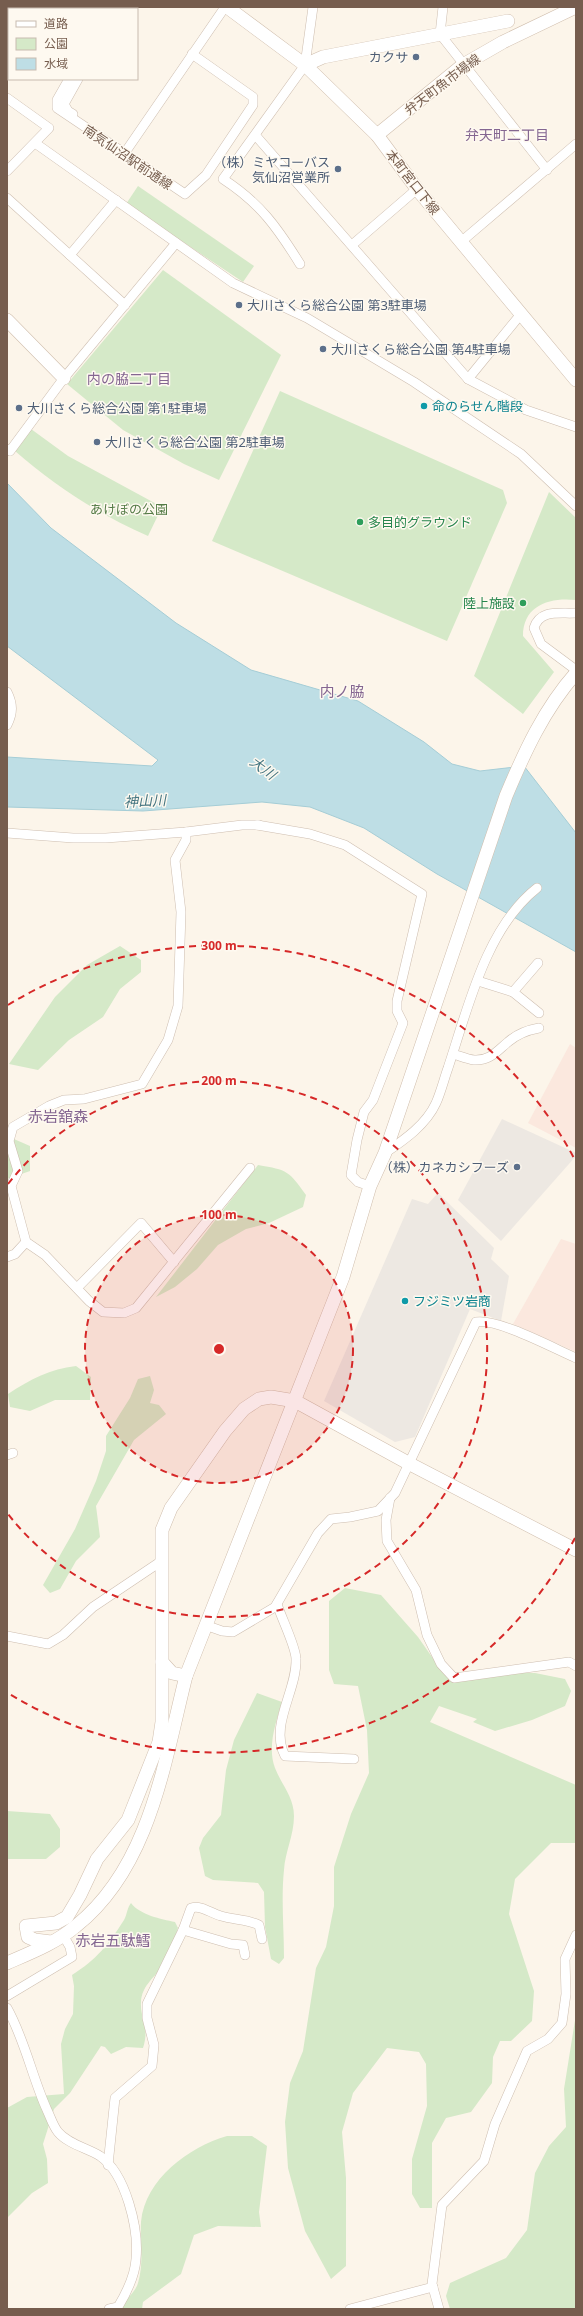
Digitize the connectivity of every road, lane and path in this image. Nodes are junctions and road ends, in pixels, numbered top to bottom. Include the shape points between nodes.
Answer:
1 (226, 7) edge
2 (313, 7) edge
3 (443, 7) edge
4 (575, 7) edge
5 (576, 10) edge
6 (508, 21) dead end
7 (440, 34) junction
8 (191, 56) junction
9 (305, 65) junction
10 (463, 65) junction
11 (67, 80) edge
12 (77, 80) edge
13 (7, 98) edge
14 (377, 135) junction
15 (256, 136) junction
16 (35, 143) junction
17 (576, 144) edge
18 (125, 152) junction
19 (547, 170) junction
20 (7, 171) edge
21 (417, 189) junction
22 (7, 198) edge
23 (116, 200) junction
24 (462, 241) junction
25 (176, 243) junction
26 (352, 245) junction
27 (70, 255) junction
28 (300, 264) dead end
29 (125, 305) junction
30 (521, 314) junction
31 (7, 320) edge
32 (64, 378) junction
33 (468, 379) junction
34 (576, 380) edge
35 (576, 427) edge
36 (7, 449) edge
37 (576, 506) edge
38 (576, 613) edge
39 (576, 672) edge
40 (7, 692) edge
41 (7, 724) edge
42 (186, 832) junction
43 (7, 833) edge
44 (537, 888) dead end
45 (538, 962) dead end
46 (478, 981) junction
47 (513, 992) junction
48 (539, 1014) dead end
49 (539, 1028) dead end
50 (453, 1054) junction
51 (385, 1153) junction
52 (250, 1168) dead end
53 (9, 1183) edge
54 (370, 1186) junction
55 (26, 1242) junction
56 (7, 1257) edge
57 (174, 1262) junction
58 (77, 1288) junction
59 (576, 1358) edge
60 (295, 1401) junction
61 (410, 1464) junction
62 (390, 1498) junction
63 (576, 1550) edge
64 (160, 1562) junction
65 (277, 1604) junction
66 (205, 1625) junction
67 (7, 1636) edge
68 (162, 1662) junction
69 (576, 1666) edge
70 (186, 1676) junction
71 (354, 1759) dead end
72 (183, 1930) junction
73 (63, 1935) junction
74 (576, 1935) edge
75 (262, 1939) dead end
76 (51, 1942) junction
77 (245, 1955) dead end
78 (7, 1963) edge
79 (7, 1996) edge
80 (7, 2008) edge
81 (108, 2165) junction
82 (433, 2287) junction
83 (109, 2309) edge
84 (350, 2309) edge
85 (439, 2309) edge

1 - 8 street
1 - 9 street, 本町宮口下線
2 - 9 street
3 - 7 street
4 - 5 street
4 - 10 street, 弁天町魚市場線 via 503,42
6 - 7 street
7 - 9 street via 323,57
7 - 10 street
8 - 18 street
8 - 18 street, 南気仙沼駅前通線 via 246,97 249,102 204,171 186,188 177,186
9 - 14 street, 本町宮口下線
9 - 15 street
10 - 14 street, 弁天町魚市場線
10 - 19 street
11 - 18 street, 南気仙沼駅前通線 via 57,100 57,108
12 - 18 street, 南気仙沼駅前通線 via 64,104 68,111
13 - 16 street via 49,128
14 - 21 street, 本町宮口下線
15 - 26 street
15 - 28 street via 223,179 245,194 277,226
16 - 20 street
16 - 23 street
17 - 19 street
19 - 24 street
21 - 24 street, 本町宮口下線
21 - 26 street
22 - 27 street
23 - 25 street
23 - 27 street
24 - 30 street, 本町宮口下線
25 - 29 street
25 - 37 street via 233,283 308,318 414,382 521,454
26 - 33 street
27 - 29 street
29 - 32 street
30 - 33 street
30 - 34 street, 本町宮口下線
31 - 32 street
32 - 36 street via 10,451
33 - 35 street via 526,410
38 - 39 street via 544,614 538,618 534,628 541,644
39 - 51 street via 560,691 526,749 506,796
40 - 41 street via 12,707
42 - 43 street via 73,838
42 - 53 street via 186,840 175,860 181,912 180,977 178,1006 168,1040 142,1084 84,1098 64,1100 13,1127 9,1141 18,1171
42 - 54 street via 258,825 310,834 344,845 422,894 397,1001 397,1011 403,1023 373,1100 364,1112 357,1140 351,1175 358,1182
44 - 46 street via 512,912 491,949
45 - 47 street
46 - 47 street
46 - 50 street
47 - 48 street
49 - 50 street via 522,1032 498,1053 481,1060
50 - 51 street via 436,1104 412,1134
51 - 54 street
52 - 57 street
53 - 55 street
54 - 60 street via 344,1277
55 - 56 street via 15,1254
55 - 58 street via 45,1255
57 - 58 street via 136,1308 124,1313 103,1312
57 - 58 street via 141,1223
59 - 61 street via 501,1325 484,1320 476,1322
60 - 61 street
60 - 64 street via 271,1397 259,1399 244,1409 225,1431 171,1508 162,1530
60 - 66 street
61 - 62 street
61 - 63 street
62 - 65 street via 378,1511 350,1518 331,1519 318,1533
62 - 69 street via 386,1520 387,1541 416,1590 427,1636 441,1664 454,1678 569,1662
64 - 67 street via 93,1608 63,1635 48,1644
64 - 68 street
65 - 66 street via 233,1632
65 - 71 street via 296,1658 292,1687 282,1719 280,1746 285,1756
66 - 70 street
68 - 70 street via 172,1673
68 - 76 street via 162,1722 159,1742 128,1820 94,1864 67,1917 56,1923 26,1926 28,1937
70 - 73 street via 143,1835 122,1876 97,1908
72 - 75 street via 191,1908 197,1906 221,1916 259,1925
72 - 77 street via 243,1945
72 - 81 street via 147,2004 147,2018 154,2046 152,2066 115,2098
73 - 76 street
73 - 79 street via 72,1957
74 - 82 street via 565,1959 566,1994 562,2023 548,2039 527,2051 495,2124 484,2161 442,2205
76 - 78 street
80 - 81 street via 15,2023 39,2092 58,2132 83,2149 100,2156
81 - 83 street via 116,2174 129,2201 136,2238 136,2260 128,2289 118,2307
82 - 84 street
82 - 85 street

